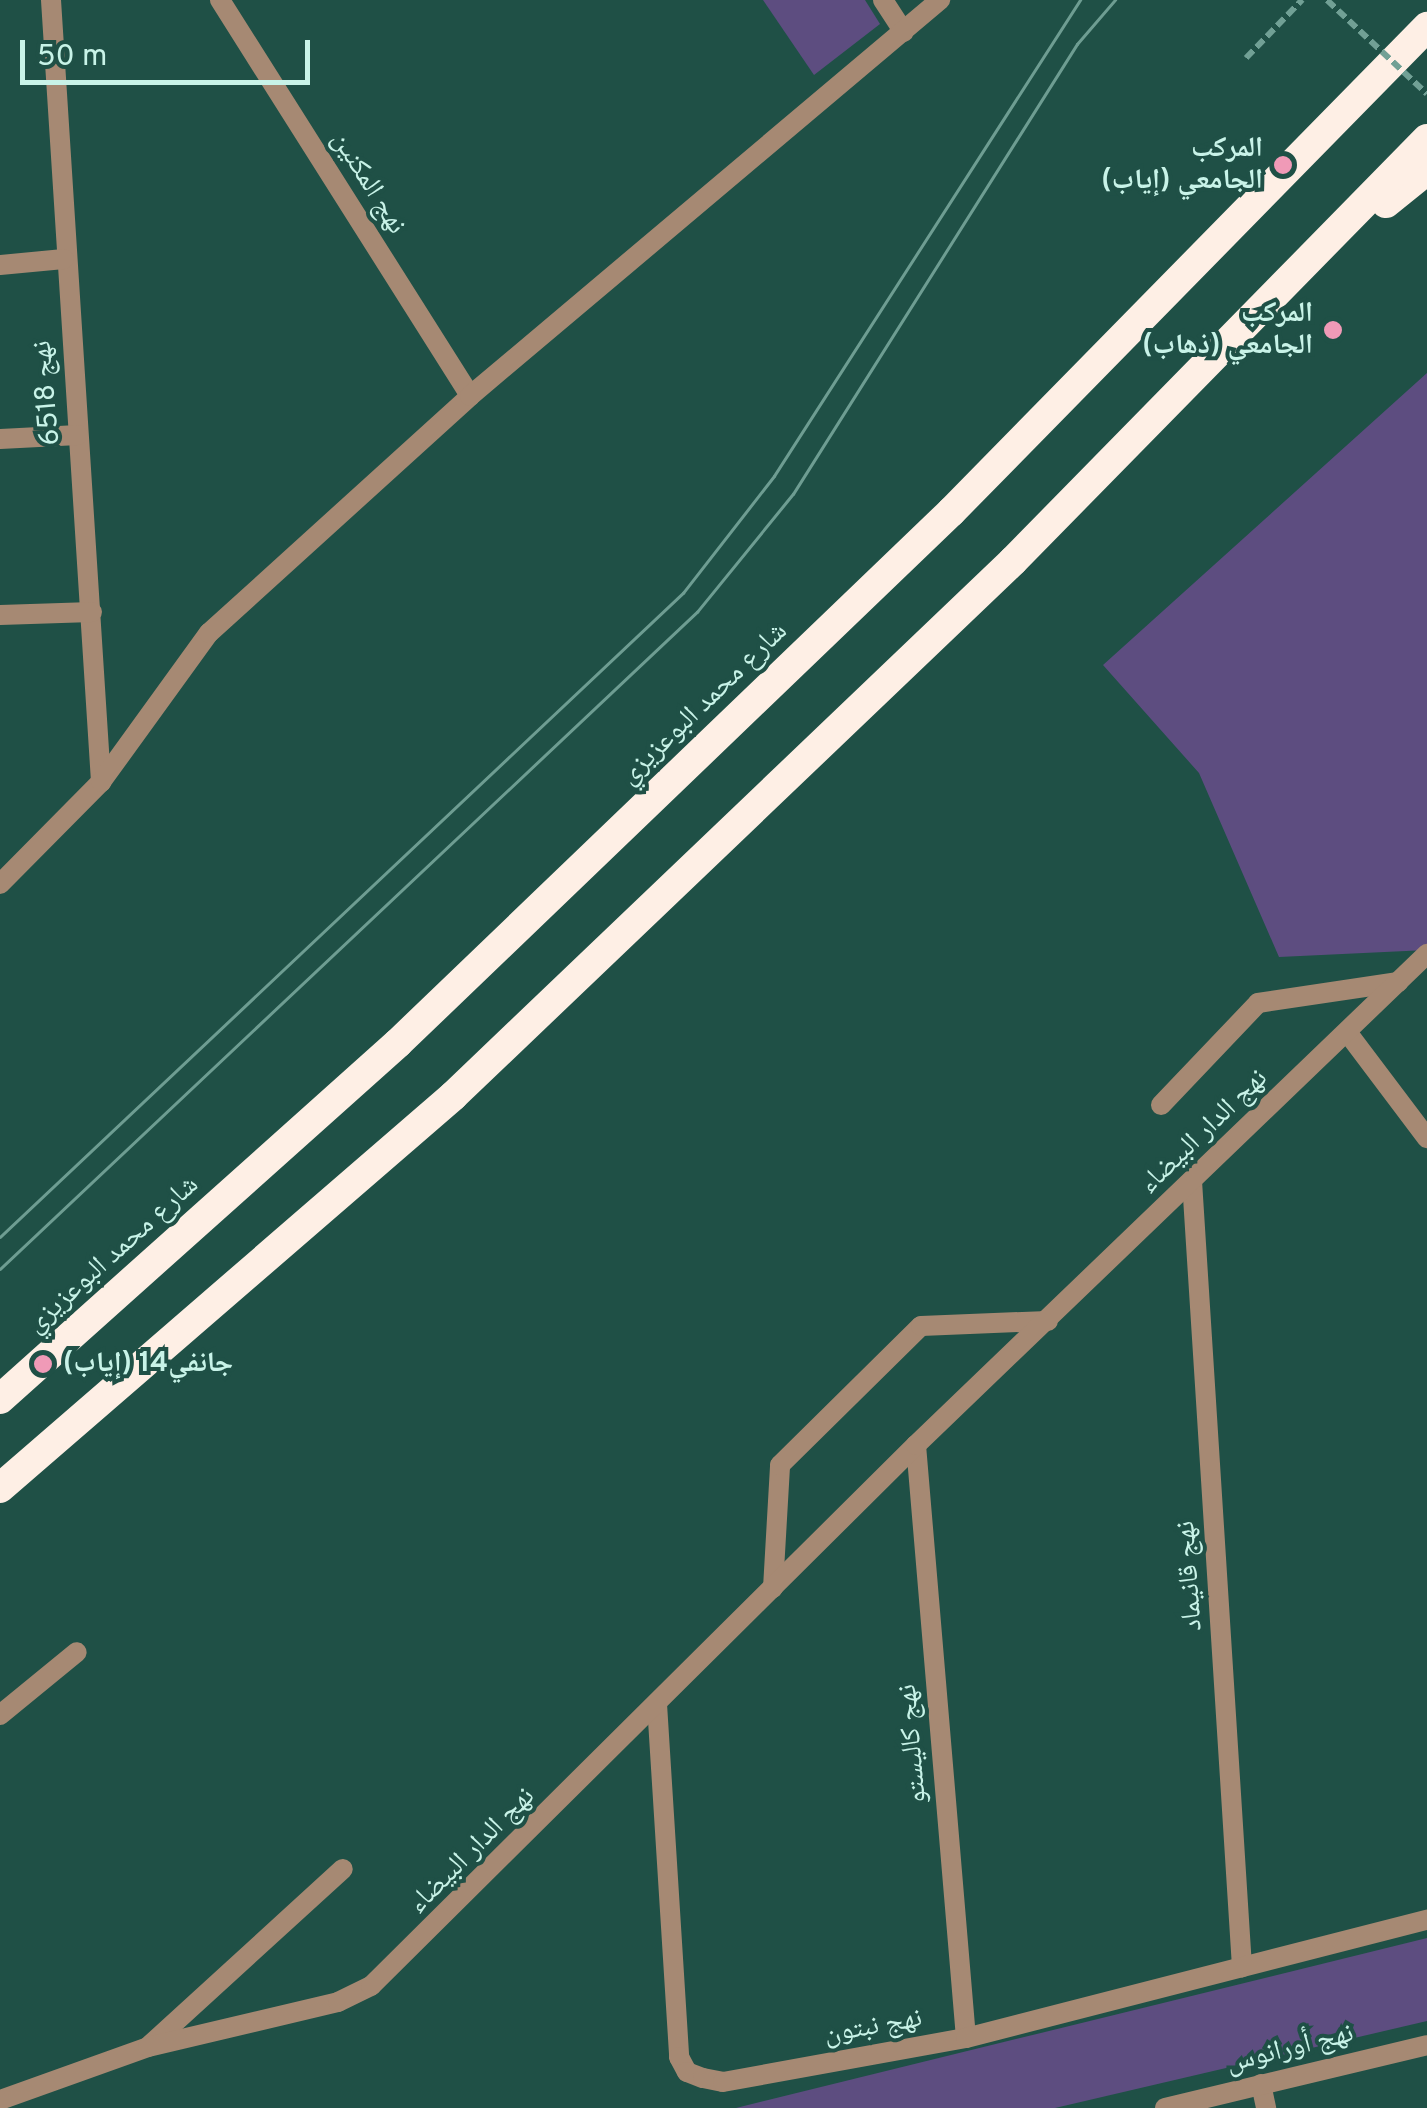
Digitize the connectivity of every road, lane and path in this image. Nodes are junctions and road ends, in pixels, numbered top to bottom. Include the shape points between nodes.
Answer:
1 (51, 0) edge
2 (220, 0) edge
3 (883, 0) edge
4 (940, 0) edge
5 (1302, 0) edge
6 (1327, 0) edge
7 (1427, 27) edge
8 (904, 32) junction
9 (1246, 58) dead end
10 (1427, 94) edge
11 (1427, 139) edge
12 (1427, 170) edge
13 (64, 259) junction
14 (0, 265) edge
15 (1262, 300) junction
16 (470, 396) junction
17 (78, 434) junction
18 (0, 438) edge
19 (92, 612) junction
20 (0, 615) edge
21 (102, 782) junction
22 (0, 884) edge
23 (1427, 954) edge
24 (1398, 982) junction
25 (1347, 1032) junction
26 (1161, 1105) dead end
27 (1427, 1138) edge
28 (1192, 1181) junction
29 (1048, 1321) junction
30 (0, 1400) edge
31 (916, 1446) junction
32 (0, 1488) edge
33 (773, 1588) junction
34 (77, 1652) dead end
35 (657, 1704) junction
36 (0, 1714) edge
37 (343, 1869) dead end
38 (1427, 1920) edge
39 (1242, 1967) junction
40 (966, 2038) junction
41 (1427, 2044) edge
42 (148, 2046) junction
43 (1261, 2084) junction
44 (0, 2100) edge
45 (1165, 2108) edge
46 (1266, 2108) edge

1 - 13 street, نهج 6518
2 - 16 street, نهج المكنين
3 - 8 street
4 - 8 street
5 - 9 path
6 - 10 path, bridge
7 - 30 highway, شارع محمد البوعزيزي via 951,512 398,1044
8 - 16 street
11 - 15 highway
12 - 15 highway
13 - 14 street
13 - 17 street, نهج 6518
15 - 32 highway via 1013,562 453,1096
16 - 21 street via 209,633
17 - 18 street
17 - 19 street, نهج 6518
19 - 20 street
19 - 21 street, نهج 6518
21 - 22 street
23 - 24 street, نهج الدار البيضاء
24 - 25 street, نهج الدار البيضاء
24 - 26 street, نهج الدار البيضاء via 1258,1003
25 - 27 street
25 - 28 street, نهج الدار البيضاء
28 - 29 street, نهج الدار البيضاء
28 - 39 street, نهج قانيماد
29 - 31 street, نهج الدار البيضاء
29 - 33 street via 922,1326 907,1340 780,1465
31 - 33 street, نهج الدار البيضاء
31 - 40 street, نهج كاليستو
33 - 35 street, نهج الدار البيضاء
34 - 36 street
35 - 40 street, نهج نبتون via 679,2057 687,2072 722,2082
35 - 42 street, نهج الدار البيضاء via 371,1986 338,2002
37 - 42 street, نهج الدار البيضاء
38 - 39 street, نهج نبتون
39 - 40 street, نهج نبتون
41 - 43 street, نهج أورانوس
42 - 44 street, نهج الدار البيضاء
43 - 45 street, نهج أورانوس
43 - 46 street

